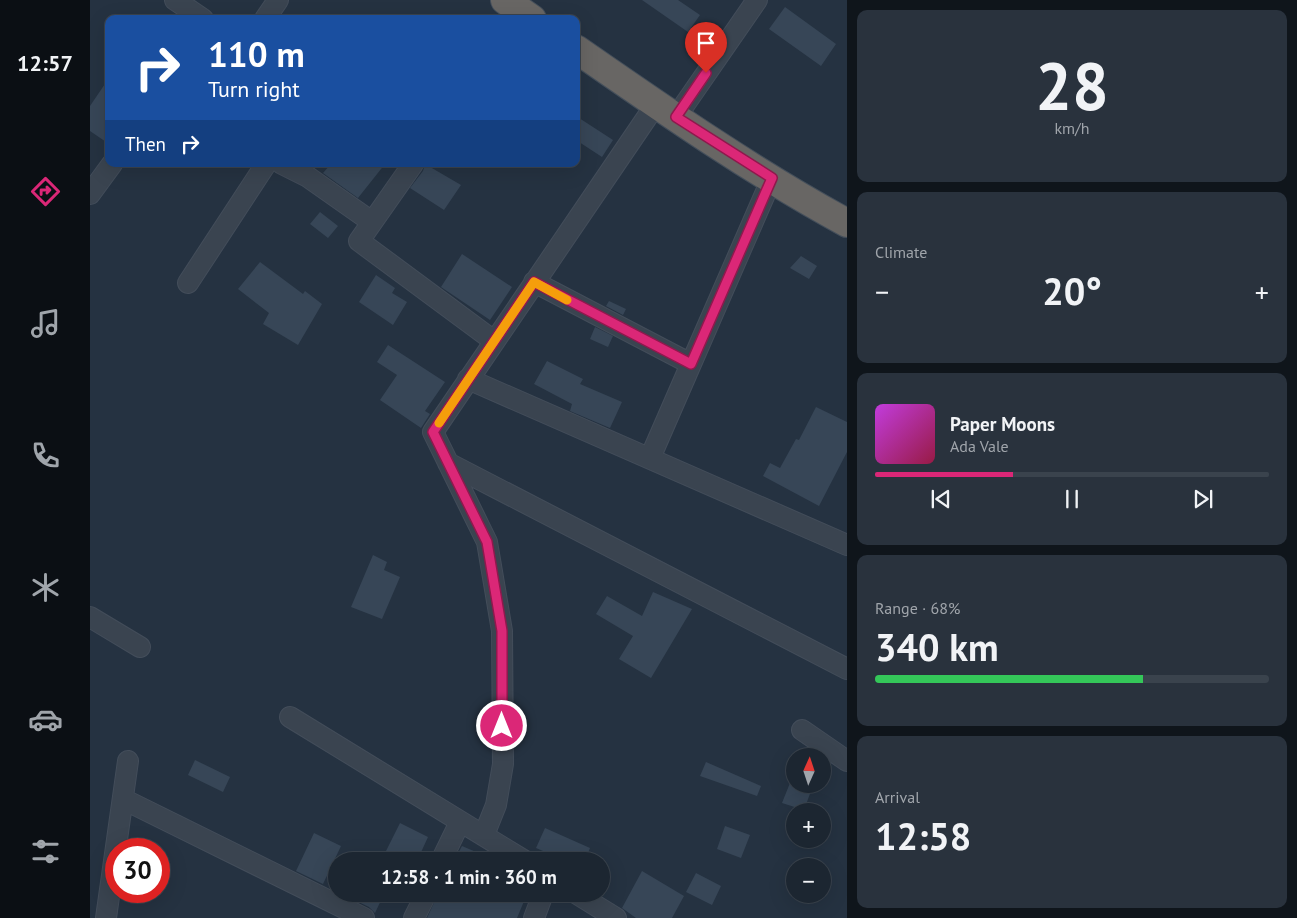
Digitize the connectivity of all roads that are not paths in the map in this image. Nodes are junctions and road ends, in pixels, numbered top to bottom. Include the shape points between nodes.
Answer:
1 (175, 0) edge
2 (278, 0) edge
3 (757, 0) edge
4 (197, 15) edge
5 (268, 15) edge
6 (580, 52) edge
7 (666, 110) junction
8 (110, 167) edge
9 (264, 167) edge
10 (297, 167) edge
11 (411, 167) edge
12 (312, 170) edge
13 (772, 178) junction
14 (90, 194) edge
15 (372, 222) junction
16 (847, 223) edge
17 (534, 282) junction
18 (188, 283) dead end
19 (494, 341) junction
20 (691, 364) junction
21 (468, 379) junction
22 (650, 458) junction
23 (448, 463) junction
24 (847, 545) edge
25 (90, 617) edge
26 (140, 647) dead end
27 (847, 669) edge
28 (290, 717) dead end
29 (802, 730) dead end
30 (128, 761) dead end
31 (847, 761) edge
32 (123, 799) junction
33 (460, 822) junction
34 (484, 835) junction
35 (445, 852) edge
36 (511, 852) edge
37 (422, 902) edge
38 (540, 902) edge
39 (590, 902) edge
40 (106, 918) edge
41 (364, 918) edge
42 (414, 918) edge
43 (534, 918) edge
44 (616, 918) edge

1 - 4 street
2 - 5 street
3 - 7 street
6 - 7 highway
7 - 13 highway
7 - 17 street
8 - 14 street
9 - 18 street
10 - 12 street
11 - 15 street
12 - 15 street
13 - 16 highway
13 - 20 street
15 - 19 street via 359,241
17 - 19 street
17 - 20 street
19 - 21 street
20 - 22 street
21 - 22 street
21 - 23 street via 433,432
22 - 24 street
23 - 27 street
23 - 34 street via 487,542 502,631 502,772 496,805
25 - 26 street
28 - 33 street
29 - 31 street
30 - 32 street
32 - 40 street
32 - 41 street
33 - 34 street
33 - 35 street
34 - 36 street
37 - 42 street
38 - 43 street
39 - 44 street

